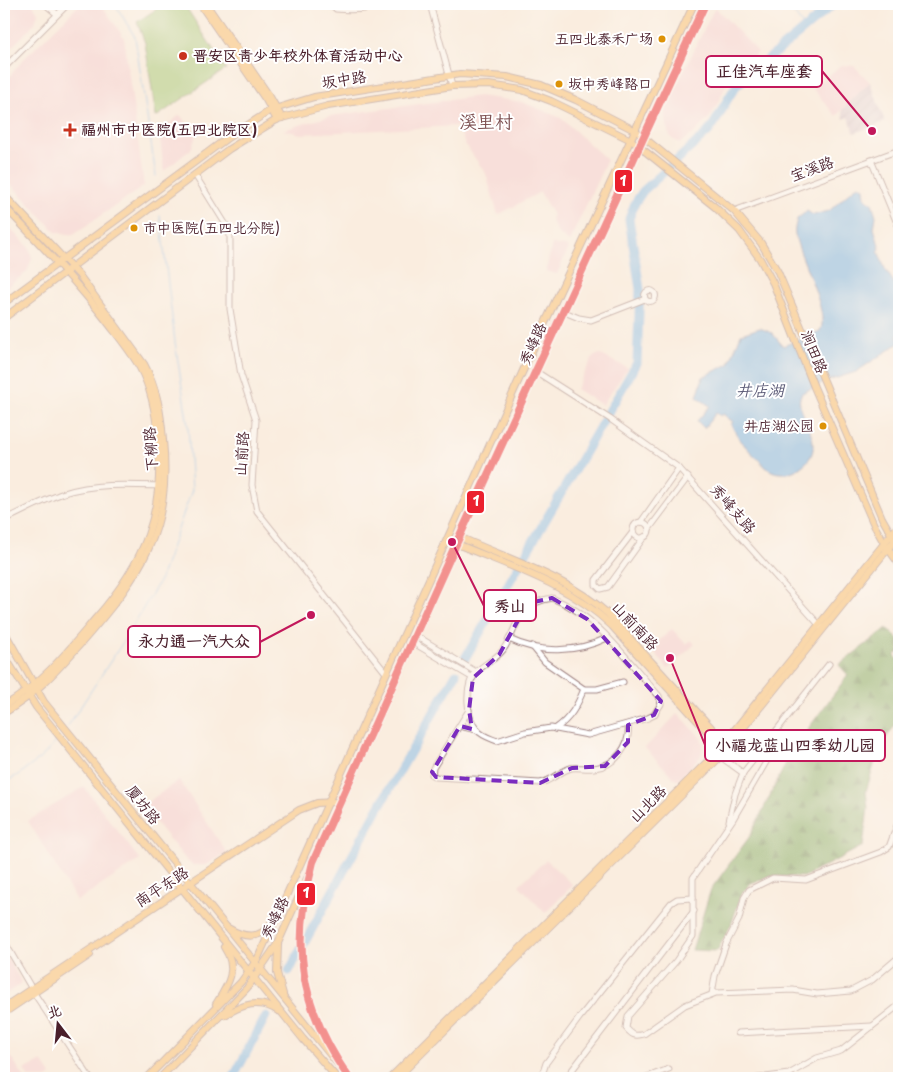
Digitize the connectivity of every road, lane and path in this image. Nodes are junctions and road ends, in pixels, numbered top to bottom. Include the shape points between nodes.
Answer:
1 (45, 4) edge
2 (68, 4) edge
3 (200, 4) edge
4 (206, 4) edge
5 (331, 4) edge
6 (390, 4) edge
7 (430, 4) edge
8 (694, 4) edge
9 (705, 4) edge
10 (57, 14) junction
11 (4, 68) edge
12 (450, 75) junction
13 (452, 86) junction
14 (274, 109) junction
15 (279, 119) junction
16 (636, 131) junction
17 (642, 135) junction
18 (631, 140) junction
19 (638, 144) junction
20 (899, 150) edge
21 (871, 160) junction
22 (195, 174) junction
23 (4, 195) edge
24 (4, 206) edge
25 (734, 211) junction
26 (899, 228) edge
27 (61, 260) junction
28 (69, 269) junction
29 (646, 299) dead end
30 (4, 303) edge
31 (562, 310) junction
32 (4, 318) edge
33 (535, 371) junction
34 (679, 468) junction
35 (688, 478) junction
36 (162, 486) junction
37 (4, 520) edge
38 (641, 522) junction
39 (899, 524) edge
40 (649, 529) junction
41 (633, 532) junction
42 (899, 535) edge
43 (644, 537) junction
44 (892, 538) junction
45 (459, 541) junction
46 (884, 543) junction
47 (899, 548) edge
48 (888, 549) junction
49 (899, 564) edge
50 (821, 628) junction
51 (4, 631) edge
52 (414, 638) junction
53 (606, 638) junction
54 (509, 639) junction
55 (532, 646) junction
56 (4, 655) edge
57 (829, 664) dead end
58 (476, 672) junction
59 (386, 673) junction
60 (473, 678) junction
61 (622, 682) dead end
62 (584, 688) junction
63 (36, 689) junction
64 (27, 695) junction
65 (17, 702) junction
66 (4, 706) edge
67 (469, 710) junction
68 (4, 713) edge
69 (568, 718) junction
70 (628, 725) junction
71 (460, 726) junction
72 (555, 729) junction
73 (477, 730) junction
74 (573, 731) junction
75 (765, 744) junction
76 (723, 750) junction
77 (743, 774) junction
78 (330, 803) junction
79 (339, 805) junction
80 (899, 820) edge
81 (729, 825) junction
82 (191, 885) junction
83 (183, 890) junction
84 (693, 898) junction
85 (280, 910) junction
86 (694, 911) junction
87 (226, 927) junction
88 (219, 935) junction
89 (4, 941) edge
90 (278, 943) junction
91 (899, 958) edge
92 (254, 964) junction
93 (260, 971) junction
94 (249, 973) junction
95 (254, 979) junction
96 (277, 984) junction
97 (33, 991) junction
98 (712, 994) junction
99 (899, 1005) edge
100 (4, 1007) edge
101 (4, 1013) edge
102 (285, 1016) junction
103 (208, 1017) junction
104 (217, 1020) junction
105 (873, 1026) junction
106 (738, 1033) dead end
107 (669, 1069) dead end
108 (789, 1076) edge
109 (90, 1078) edge
110 (147, 1078) edge
111 (160, 1078) edge
112 (337, 1078) edge
113 (349, 1078) edge
114 (390, 1078) edge
115 (397, 1078) edge
116 (541, 1078) edge
117 (566, 1078) edge
118 (644, 1078) edge
119 (758, 1078) edge

1 - 10 street
2 - 10 street
3 - 14 main road
4 - 14 main road
5 - 6 street via 336,9 352,11
7 - 12 street
8 - 16 main road, 秀峰路
9 - 17 main road, 秀峰路
10 - 11 street
12 - 13 street
12 - 14 main road, 坂中路 via 308,98
12 - 16 main road, 坂中路 via 507,77 541,85
13 - 15 main road, 坂中路 via 328,106
13 - 18 main road, 坂中路 via 497,86 528,92
14 - 15 main road
14 - 27 main road, 坂中路 via 245,126
15 - 22 main road, 坂中路 via 246,137
16 - 17 main road, 坂中路
16 - 18 main road, 秀峰路
17 - 19 main road, 秀峰路
17 - 25 main road, 涧田路
18 - 19 main road
18 - 59 main road, 秀峰路
19 - 31 main road, 秀峰路
19 - 46 main road, 涧田路 via 722,213 760,259 773,283 851,474
20 - 21 street, 宝溪路
21 - 25 street, 宝溪路
21 - 26 street
22 - 28 main road, 坂中路
22 - 59 street, 山前路 via 230,236 230,309 241,375 256,420 252,485 257,511
23 - 27 main road, 下柳路
24 - 27 main road, 下柳路
25 - 44 main road, 涧田路 via 756,236 778,272
27 - 28 main road, 下柳路
27 - 30 main road
28 - 32 main road
28 - 36 main road, 下柳路 via 123,342 146,382 157,428
29 - 31 street via 591,320
31 - 33 main road, 秀峰路
33 - 34 street, 秀峰支路 via 610,418
33 - 45 main road, 秀峰路
34 - 35 street, 秀峰支路
34 - 38 street
35 - 40 street
35 - 50 street, 秀峰支路
36 - 37 street via 82,488 51,498
36 - 63 main road, 下柳路 via 159,522 134,578 114,605
38 - 40 street via 646,523
38 - 41 street via 635,525
39 - 44 main road, 山北路
40 - 43 street
41 - 43 street
41 - 43 street via 596,580 600,589 608,587
42 - 44 main road, 山北路
44 - 46 main road, 山北路
44 - 47 main road, 涧田路
44 - 48 main road, 山北路
45 - 52 main road, 秀峰路
45 - 76 main road, 山前南路 via 574,589 600,607
46 - 48 main road, 涧田路
46 - 50 main road, 山北路
48 - 49 main road, 涧田路
48 - 50 main road, 山北路
50 - 76 main road, 山北路
51 - 63 main road, 厦坊路
52 - 58 street
52 - 60 street
52 - 79 main road, 秀峰路
53 - 54 street via 587,618 552,598 534,602 523,611
53 - 55 street via 571,650
53 - 70 street via 661,701 654,715
54 - 55 street
54 - 58 street via 499,655
55 - 62 street via 545,662
56 - 64 main road, 厦坊路
57 - 75 street
58 - 60 street
59 - 78 main road, 秀峰路
60 - 67 street
61 - 62 street via 597,689
62 - 69 street
63 - 64 main road, 下柳路
63 - 82 main road, 厦坊路
64 - 65 main road, 下柳路
64 - 83 main road, 厦坊路
65 - 66 main road
65 - 68 main road
67 - 71 street
67 - 73 street via 470,720
69 - 72 street
69 - 74 street
70 - 71 street via 628,742 605,766 572,768 540,783 432,775 433,768
70 - 74 street via 588,735
71 - 73 street
72 - 73 street via 525,732 497,741
72 - 74 street
75 - 77 street
75 - 81 street via 769,756
76 - 77 street
76 - 114 main road, 山北路
76 - 115 main road, 山北路
77 - 81 street
78 - 79 main road, 南平东路
78 - 82 main road, 南平东路 via 299,810
78 - 85 main road, 秀峰路
79 - 90 main road, 秀峰路
80 - 98 street via 889,847 881,852 806,880 773,878 749,890 740,919 726,944
81 - 84 street via 693,878
82 - 83 main road, 南平东路
82 - 87 main road, 厦坊路
83 - 88 main road, 厦坊路
83 - 97 main road, 南平东路
84 - 86 street
84 - 116 street via 677,899 671,903 580,1017 546,1063
85 - 87 main road via 268,928 256,935 242,936
85 - 92 main road, 秀峰路
86 - 98 street via 693,936 628,1016 626,1028 637,1036 644,1034 685,1005
86 - 117 street
87 - 92 main road, 厦坊路
88 - 94 main road, 厦坊路
88 - 103 main road via 230,957 232,972 227,988
89 - 97 street
90 - 93 main road, 秀峰路
90 - 96 main road
91 - 98 street via 872,980 851,991
92 - 93 main road, 厦坊路
92 - 94 main road, 秀峰路
93 - 95 main road, 秀峰路
93 - 96 main road, 厦坊路
94 - 95 main road, 厦坊路
94 - 103 main road, 秀峰路
95 - 102 main road, 厦坊路
95 - 104 main road, 秀峰路
96 - 113 main road, 厦坊路
97 - 100 main road, 南平东路
97 - 101 main road, 南平东路
97 - 109 street
99 - 105 street
102 - 104 main road via 264,1004 242,1006
102 - 112 main road, 厦坊路
103 - 110 main road, 秀峰路
104 - 111 main road, 秀峰路
105 - 106 street
105 - 108 street via 841,1051 817,1058
107 - 118 street
108 - 119 street

